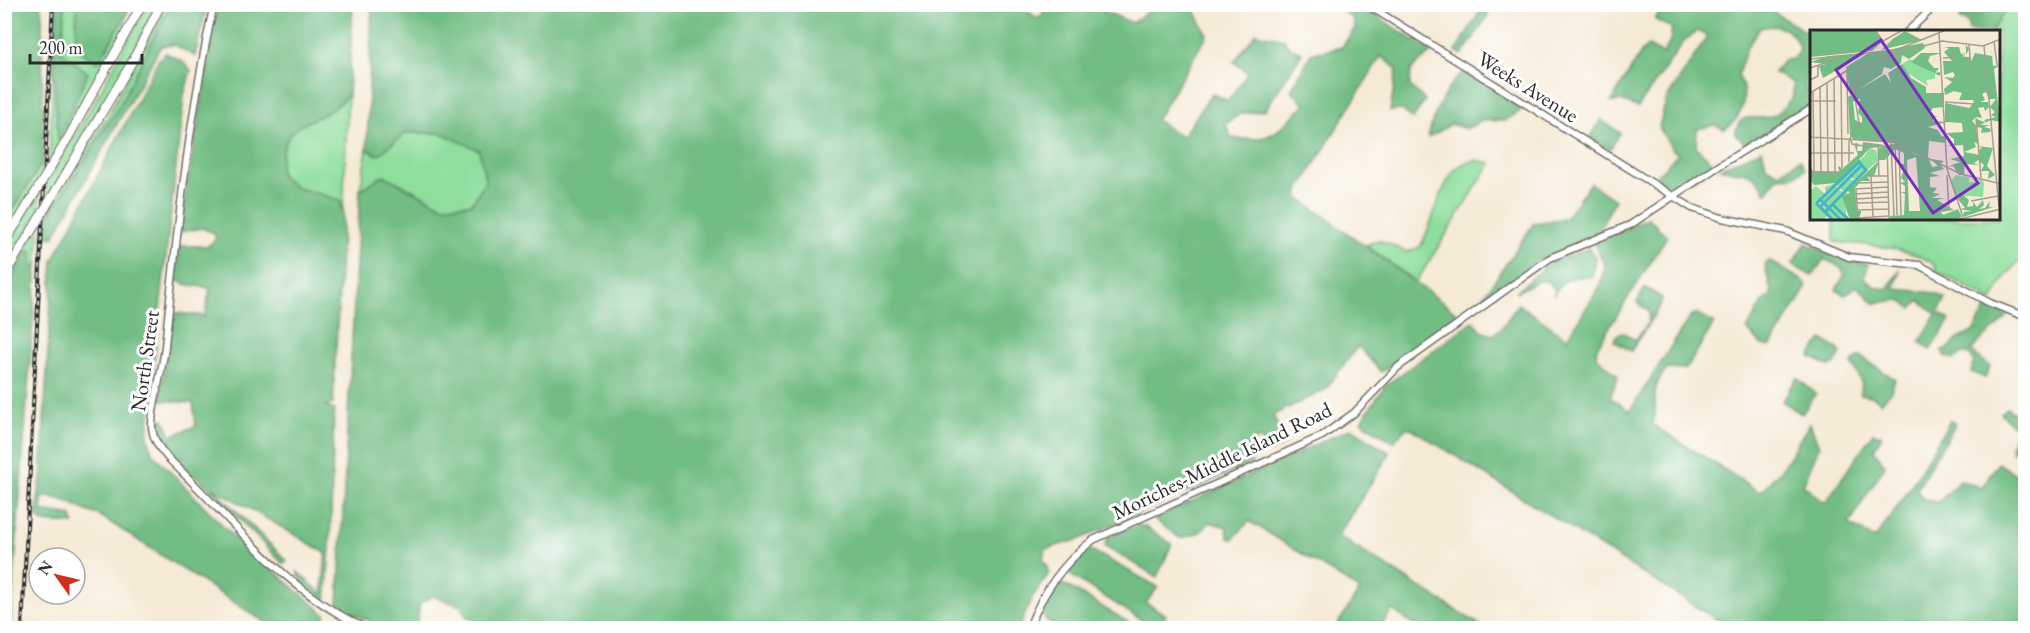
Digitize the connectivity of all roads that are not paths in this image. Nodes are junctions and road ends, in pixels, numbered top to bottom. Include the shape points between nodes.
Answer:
1 (142, 4) edge
2 (161, 4) edge
3 (214, 4) edge
4 (1366, 4) edge
5 (1937, 4) edge
6 (1909, 30) edge
7 (1810, 111) edge
8 (1674, 197) junction
9 (4, 243) edge
10 (4, 276) edge
11 (2025, 317) edge
12 (366, 628) edge
13 (1029, 628) edge

1 - 9 highway, bridge
2 - 10 highway, bridge via 122,79
3 - 12 street, North Street via 189,130 153,435 168,458 302,589 328,609
4 - 8 street, Weeks Avenue
5 - 6 street
7 - 8 street, Moriches-Middle Island Road
8 - 11 street, Weeks Avenue via 1701,212 1786,231 1849,257 1919,265
8 - 13 street, Moriches-Middle Island Road via 1630,225 1550,258 1398,367 1354,413 1322,436 1093,540 1045,593

